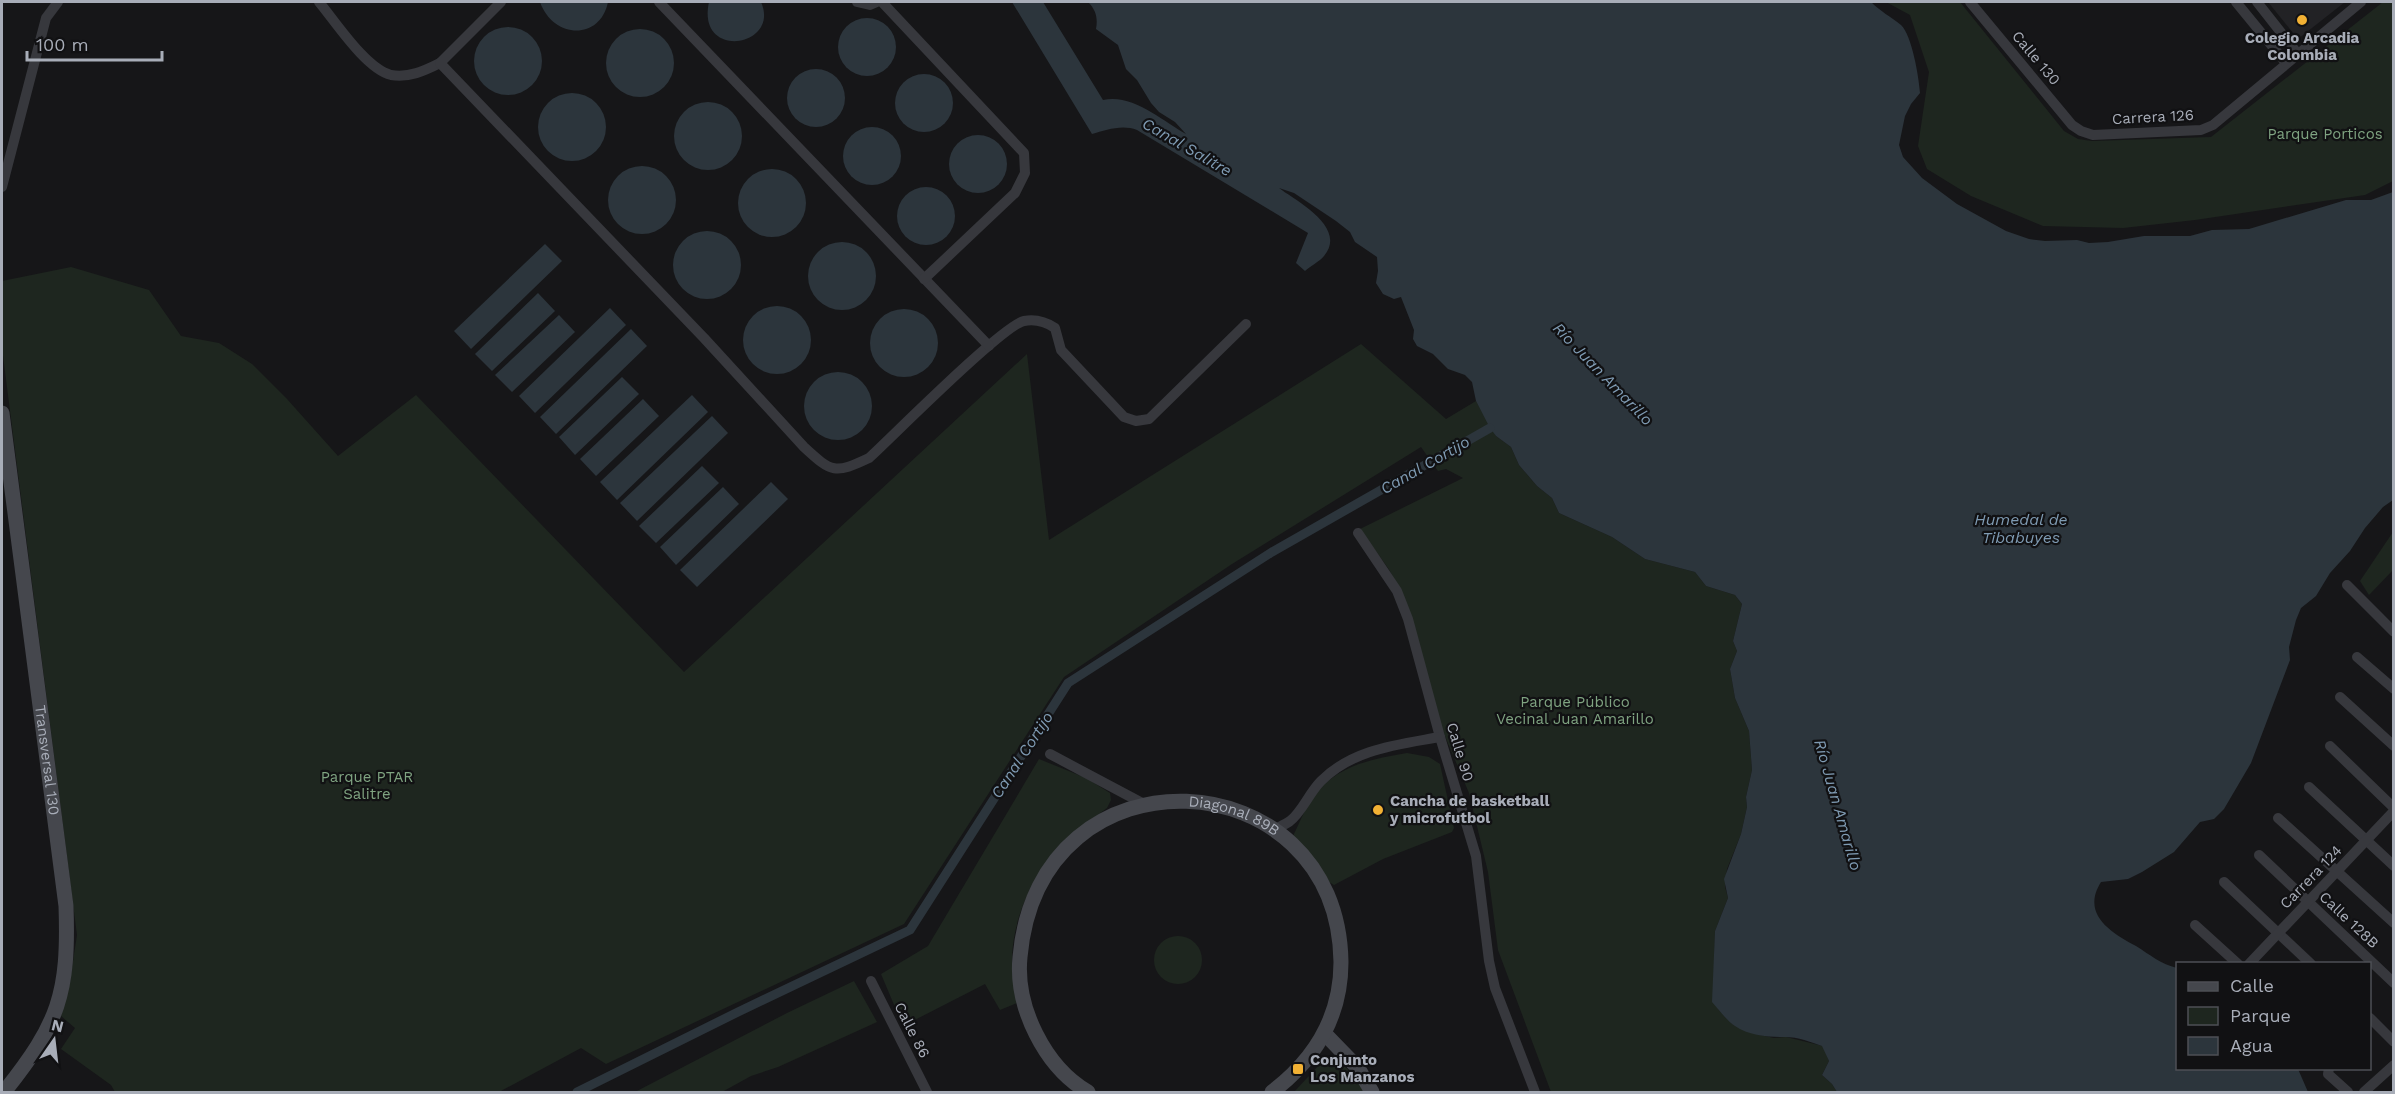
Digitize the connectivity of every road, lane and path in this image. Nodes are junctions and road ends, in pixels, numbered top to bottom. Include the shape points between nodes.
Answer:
1 (58, 2) edge
2 (319, 2) edge
3 (501, 2) edge
4 (659, 2) edge
5 (857, 2) edge
6 (877, 2) edge
7 (882, 2) edge
8 (1970, 2) edge
9 (2236, 2) edge
10 (2257, 2) edge
11 (2361, 2) edge
12 (2298, 54) junction
13 (440, 63) junction
14 (2286, 63) junction
15 (2081, 131) joint
16 (2, 187) edge
17 (924, 279) junction
18 (1246, 324) dead end
19 (989, 346) junction
20 (2, 413) edge
21 (1358, 533) dead end
22 (2348, 585) dead end
23 (2394, 632) edge
24 (2357, 657) dead end
25 (2394, 689) edge
26 (2340, 697) dead end
27 (1440, 738) junction
28 (2330, 746) dead end
29 (2394, 746) edge
30 (1050, 754) dead end
31 (2309, 787) dead end
32 (1144, 804) junction
33 (2394, 809) edge
34 (2278, 818) dead end
35 (1273, 830) junction
36 (2366, 841) junction
37 (2259, 855) dead end
38 (2394, 866) edge
39 (2337, 872) junction
40 (2224, 882) dead end
41 (2308, 902) junction
42 (2394, 923) edge
43 (2195, 925) dead end
44 (2278, 933) junction
45 (2237, 962) edge
46 (2250, 962) edge
47 (2308, 962) edge
48 (871, 981) dead end
49 (2394, 983) edge
50 (2371, 1021) edge
51 (1325, 1034) junction
52 (2394, 1042) edge
53 (2394, 1065) edge
54 (2328, 1070) edge
55 (1083, 1091) edge
56 (4, 1092) edge
57 (927, 1092) edge
58 (1272, 1092) edge
59 (1372, 1092) edge
60 (1535, 1092) edge
61 (2348, 1092) edge
62 (2364, 1092) edge

1 - 16 street via 46,18
2 - 13 street via 371,64 389,74 408,76
3 - 13 street
4 - 17 street
5 - 6 street
7 - 17 street via 1024,153 1026,173 1015,193
8 - 15 street, Calle 130
9 - 14 street
10 - 12 street
11 - 12 street, Carrera 126
12 - 14 street, Carrera 126
13 - 19 street via 821,463 845,470 869,458
14 - 15 street, Carrera 126 via 2213,125 2201,130 2093,135
17 - 19 street
18 - 19 street via 1149,419 1136,422 1124,417 1061,350 1051,325 1024,321
20 - 56 street, Transversal 130 via 66,906 67,947 63,989 53,1019 35,1052
21 - 27 street, Calle 90 via 1397,591
22 - 23 street
24 - 25 street
26 - 29 street
27 - 35 street via 1381,747 1342,764 1319,783 1291,821
27 - 60 street, Calle 90 via 1476,856 1495,988
28 - 33 street
30 - 32 street
31 - 36 street
32 - 35 street, Diagonal 89B via 1178,800 1211,803 1244,813
32 - 55 street, Diagonal 89B via 1117,813 1071,843 1033,895 1022,929 1019,965 1024,1001 1033,1026 1056,1065
33 - 36 street, Carrera 124
34 - 39 street
35 - 51 street, Diagonal 89B via 1302,855 1324,887 1337,922 1341,973 1338,998
36 - 38 street
36 - 39 street, Carrera 124
37 - 41 street, Calle 128B
39 - 41 street, Carrera 124
39 - 42 street
40 - 44 street
41 - 44 street, Carrera 124
41 - 49 street, Calle 128B
43 - 45 street
44 - 46 street, Carrera 124
44 - 47 street
48 - 57 street, Calle 86
50 - 52 street
51 - 58 street, Diagonal 89B via 1304,1063
51 - 59 street via 1358,1068
53 - 62 street
54 - 61 street

